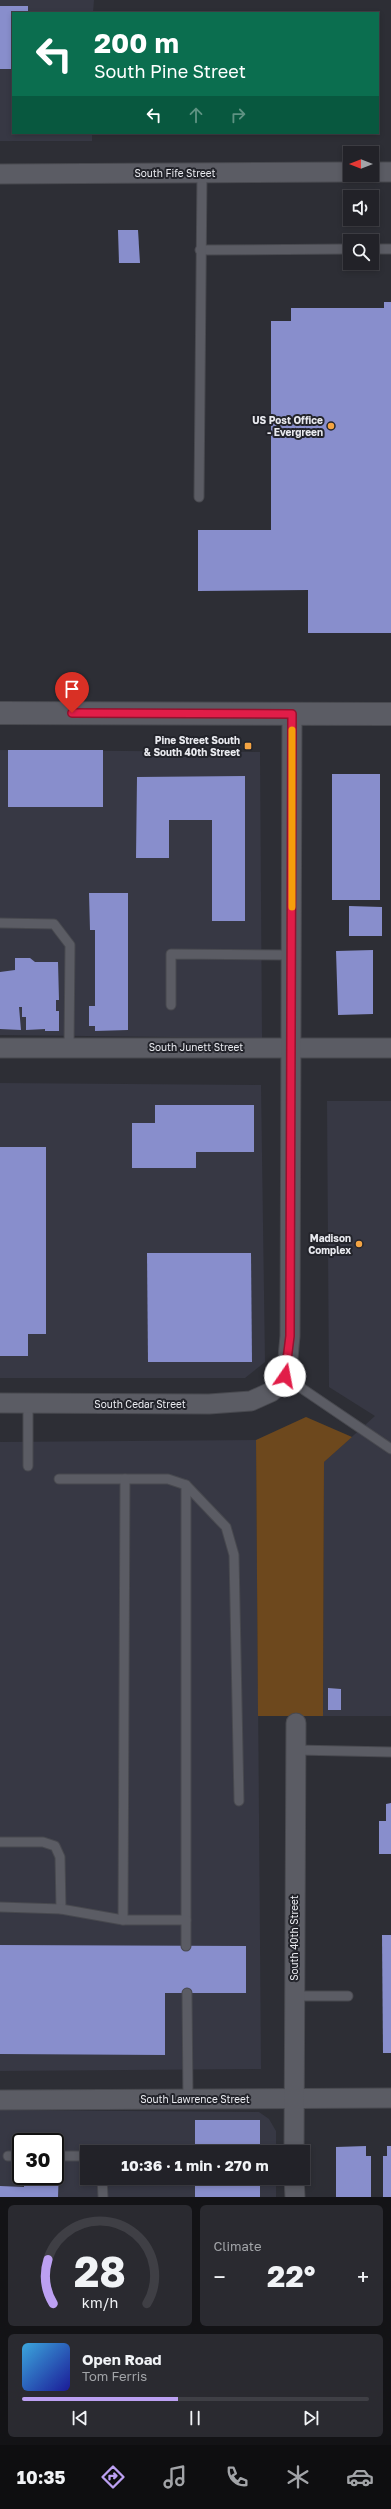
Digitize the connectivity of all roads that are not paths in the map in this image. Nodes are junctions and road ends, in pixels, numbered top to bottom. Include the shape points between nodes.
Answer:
1 (343, 172) edge
2 (379, 172) edge
3 (391, 172) edge
4 (202, 173) junction
5 (0, 174) edge
6 (379, 249) edge
7 (391, 249) edge
8 (200, 250) junction
9 (343, 250) edge
10 (199, 497) dead end
11 (0, 713) edge
12 (292, 714) junction
13 (391, 714) edge
14 (0, 923) edge
15 (292, 955) junction
16 (171, 1005) dead end
17 (292, 1046) junction
18 (0, 1048) edge
19 (69, 1048) junction
20 (391, 1048) edge
21 (281, 1382) junction
22 (0, 1403) edge
23 (28, 1403) junction
24 (391, 1449) edge
25 (28, 1466) dead end
26 (59, 1479) dead end
27 (125, 1479) junction
28 (186, 1485) junction
29 (296, 1723) dead end
30 (296, 1750) junction
31 (391, 1752) edge
32 (239, 1801) dead end
33 (0, 1842) edge
34 (0, 1907) edge
35 (61, 1909) junction
36 (123, 1920) junction
37 (186, 1920) junction
38 (186, 1946) dead end
39 (187, 1993) dead end
40 (294, 1996) junction
41 (348, 1996) dead end
42 (293, 2098) junction
43 (391, 2098) edge
44 (188, 2099) junction
45 (0, 2100) edge
46 (294, 2145) edge
47 (8, 2156) dead end
48 (12, 2156) edge
49 (64, 2156) edge
50 (80, 2156) edge
51 (102, 2185) edge
52 (294, 2185) edge
53 (103, 2197) edge
54 (295, 2197) edge

1 - 4 street, South Fife Street
2 - 3 street
4 - 5 street, South Fife Street
4 - 8 lane
6 - 7 lane
8 - 9 lane
8 - 10 lane
11 - 12 main road
12 - 13 main road
12 - 15 street
14 - 19 lane via 54,924 70,945
15 - 16 lane via 171,954
15 - 17 street
17 - 19 street, South Junett Street
17 - 20 street, South Junett Street
17 - 21 street via 290,1342
18 - 19 street, South Junett Street
21 - 23 street, South Cedar Street via 258,1398 237,1403
21 - 24 lane
22 - 23 street, South Cedar Street
23 - 25 lane
26 - 27 lane
27 - 28 lane via 168,1479
27 - 36 lane
28 - 32 lane via 226,1527 234,1555
28 - 37 lane
29 - 30 street, South 40th Street
30 - 31 lane
30 - 40 street, South 40th Street
33 - 35 lane via 43,1842 54,1846 60,1857
34 - 35 lane
35 - 36 lane
36 - 37 lane
37 - 38 lane
39 - 44 lane
40 - 41 lane
40 - 42 street, South 40th Street
42 - 43 street, South Lawrence Street
42 - 44 street, South Lawrence Street
42 - 46 street, South 40th Street
44 - 45 street, South Lawrence Street
47 - 48 lane
49 - 50 lane
51 - 53 lane
52 - 54 street

